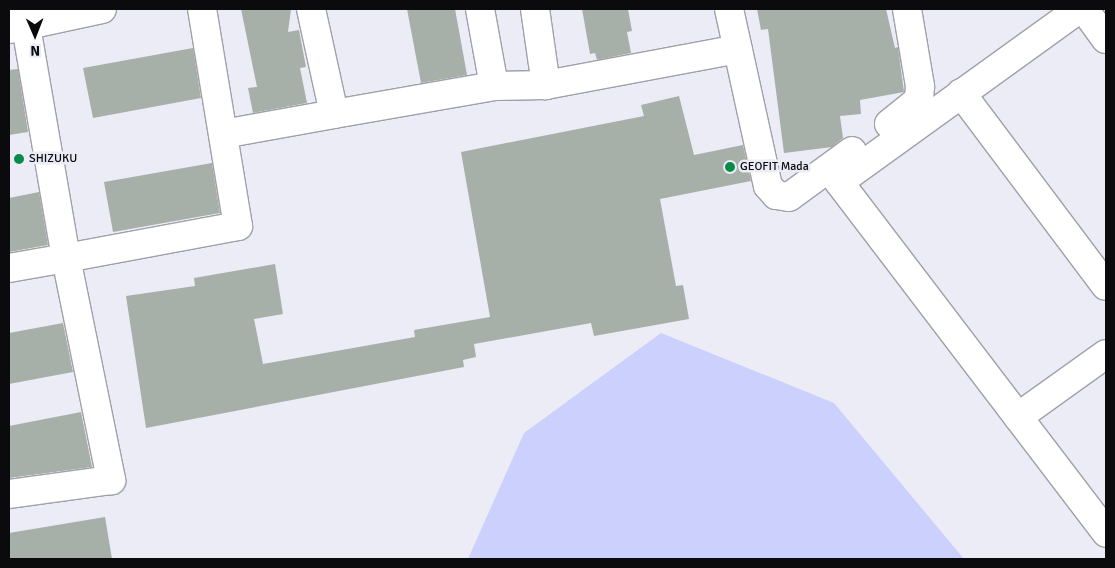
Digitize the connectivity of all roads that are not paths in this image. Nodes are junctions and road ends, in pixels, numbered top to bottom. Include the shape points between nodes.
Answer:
1 (102, 9) edge
2 (202, 9) edge
3 (311, 9) edge
4 (480, 9) edge
5 (535, 9) edge
6 (729, 9) edge
7 (907, 9) edge
8 (1079, 9) edge
9 (1084, 9) edge
10 (19, 21) edge
11 (1106, 39) edge
12 (738, 49) junction
13 (546, 85) junction
14 (494, 86) junction
15 (961, 93) junction
16 (334, 114) junction
17 (223, 134) junction
18 (66, 258) junction
19 (9, 268) edge
20 (1106, 286) edge
21 (1106, 354) edge
22 (1018, 417) junction
23 (9, 494) edge
24 (1106, 533) edge

1 - 10 lane
2 - 17 lane
3 - 16 lane
4 - 14 lane
5 - 13 lane
6 - 12 lane
7 - 12 lane via 920,86 919,100 789,197 776,195 768,186
8 - 15 lane
9 - 11 lane
10 - 18 lane
12 - 13 lane
13 - 14 lane
14 - 16 lane
15 - 20 lane
15 - 22 lane via 839,182
16 - 17 lane
17 - 18 lane via 238,226
18 - 19 lane
18 - 23 lane via 111,480
21 - 22 lane
22 - 24 lane

